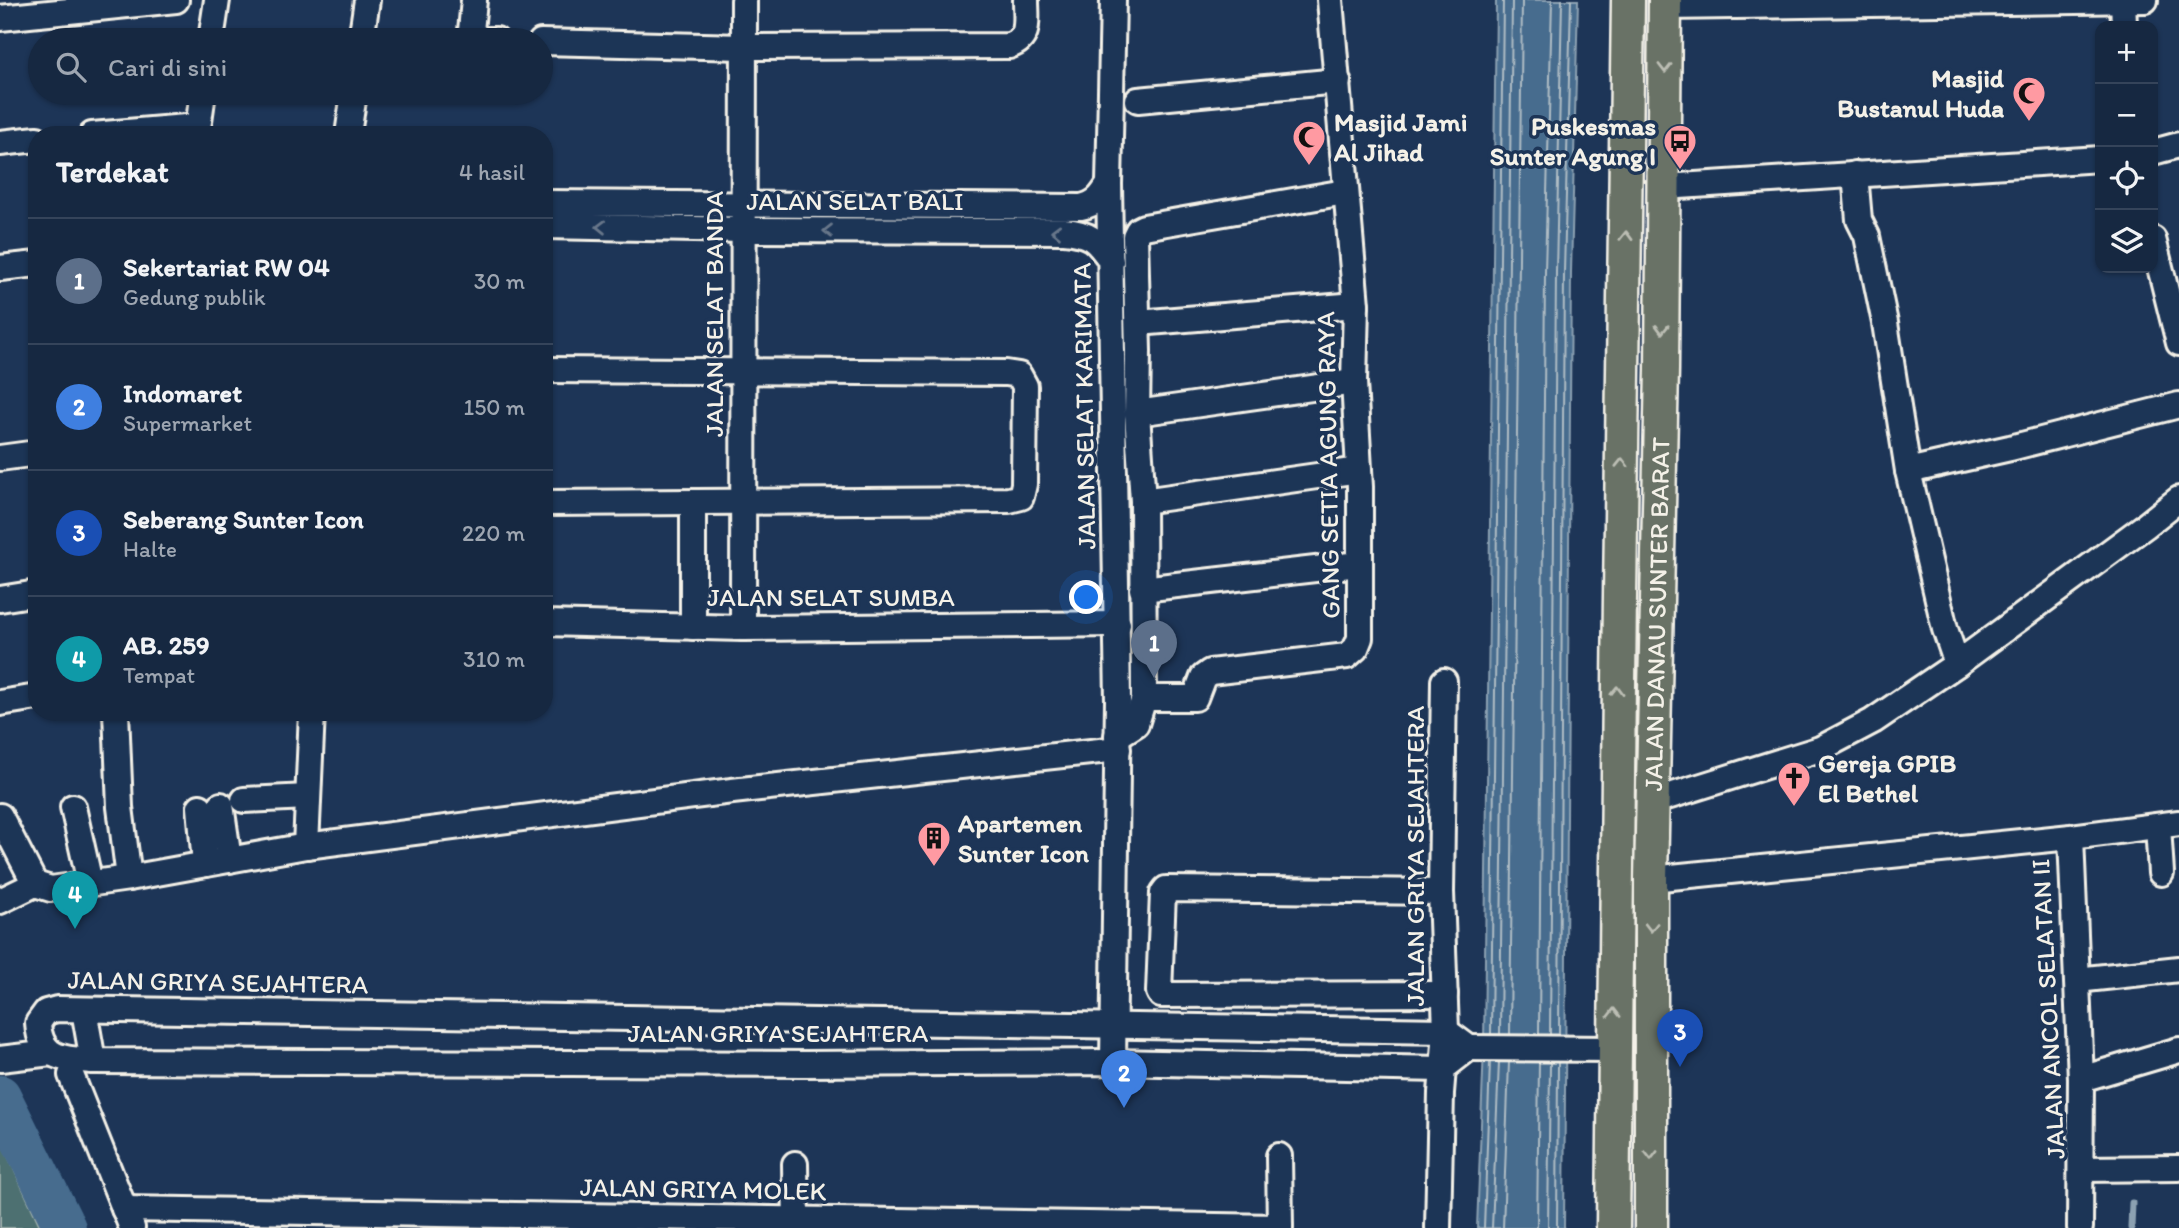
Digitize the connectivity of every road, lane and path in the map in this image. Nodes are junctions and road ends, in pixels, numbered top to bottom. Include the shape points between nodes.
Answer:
1 (176, 0) edge
2 (217, 0) edge
3 (367, 0) edge
4 (474, 0) edge
5 (744, 0) edge
6 (1026, 0) edge
7 (1112, 0) edge
8 (1330, 0) edge
9 (1628, 0) edge
10 (2123, 0) edge
11 (2145, 0) edge
12 (1665, 4) edge
13 (0, 18) edge
14 (2124, 21) edge
15 (213, 28) edge
16 (363, 28) edge
17 (471, 28) edge
18 (553, 41) edge
19 (744, 47) junction
20 (1338, 81) junction
21 (1139, 100) dead end
22 (201, 105) edge
23 (352, 105) edge
24 (199, 126) edge
25 (349, 126) edge
26 (28, 140) edge
27 (0, 143) edge
28 (2179, 145) edge
29 (2158, 151) edge
30 (2095, 159) edge
31 (1855, 174) junction
32 (1109, 184) junction
33 (1664, 187) junction
34 (1345, 192) junction
35 (553, 203) edge
36 (744, 206) junction
37 (553, 226) edge
38 (744, 230) junction
39 (2158, 259) edge
40 (1111, 261) junction
41 (28, 265) edge
42 (0, 268) edge
43 (1356, 304) junction
44 (1138, 323) junction
45 (2179, 344) edge
46 (1624, 369) junction
47 (1662, 369) junction
48 (553, 370) edge
49 (744, 373) junction
50 (1354, 383) junction
51 (2179, 405) edge
52 (1137, 413) junction
53 (28, 454) edge
54 (0, 458) edge
55 (1359, 470) junction
56 (1908, 471) junction
57 (2179, 499) edge
58 (1143, 501) junction
59 (553, 503) edge
60 (693, 503) junction
61 (744, 503) junction
62 (1359, 564) junction
63 (1142, 589) junction
64 (28, 594) edge
65 (0, 599) edge
66 (553, 622) edge
67 (1118, 624) junction
68 (694, 626) junction
69 (743, 628) junction
70 (1957, 664) junction
71 (1444, 681) dead end
72 (28, 698) edge
73 (1144, 698) junction
74 (0, 703) edge
75 (116, 721) edge
76 (312, 721) edge
77 (1118, 743) junction
78 (308, 797) junction
79 (1654, 802) junction
80 (74, 807) dead end
81 (0, 816) edge
82 (2168, 825) edge
83 (2071, 837) junction
84 (306, 846) junction
85 (217, 862) junction
86 (2161, 873) dead end
87 (129, 878) junction
88 (1651, 879) junction
89 (90, 883) junction
90 (35, 884) junction
91 (1441, 892) junction
92 (0, 901) edge
93 (2179, 969) edge
94 (2077, 980) junction
95 (1445, 994) junction
96 (84, 1010) junction
97 (1114, 1027) junction
98 (1446, 1031) junction
99 (1474, 1048) junction
100 (1614, 1049) junction
101 (2179, 1050) edge
102 (51, 1054) junction
103 (0, 1059) edge
104 (93, 1061) junction
105 (1113, 1062) junction
106 (1443, 1069) junction
107 (71, 1075) dead end
108 (2081, 1079) junction
109 (1279, 1156) dead end
110 (795, 1164) dead end
111 (2179, 1168) edge
112 (2081, 1169) junction
113 (128, 1219) edge
114 (796, 1224) edge
115 (953, 1225) edge
116 (1280, 1228) edge
117 (1437, 1228) edge
118 (1613, 1228) edge
119 (1651, 1228) edge
120 (2080, 1228) edge

1 - 13 street
2 - 15 street
3 - 16 street
4 - 17 street
5 - 19 street, JALAN SELAT BANDA
6 - 19 street via 1026,34 1009,46
7 - 32 street, JALAN SELAT KARIMATA
8 - 20 street, GANG SETIA AGUNG RAYA
46 -> 9 main road, JALAN DANAU SUNTER BARAT
10 - 11 street
10 - 12 street
10 - 14 street
12 -> 33 main road, JALAN DANAU SUNTER BARAT
18 - 19 street
19 - 36 street, JALAN SELAT BANDA
20 - 21 street
20 - 34 street, GANG SETIA AGUNG RAYA
22 - 24 street
23 - 25 street
26 - 27 street
28 - 29 street
30 - 31 street
31 - 33 street
31 - 56 street via 1859,220 1867,236 1885,323
32 - 36 street, JALAN SELAT BALI via 1100,199 1081,207
32 - 40 street, JALAN SELAT KARIMATA
33 -> 47 main road, JALAN DANAU SUNTER BARAT
34 - 43 street, GANG SETIA AGUNG RAYA
34 - 44 street via 1138,230
35 - 36 street, JALAN SELAT BALI
36 - 38 street, JALAN SELAT BANDA
38 -> 37 street, JALAN SELAT BALI
40 -> 38 street, JALAN SELAT BALI via 1100,244 1083,233 1064,231
38 - 49 street, JALAN SELAT BANDA
39 - 45 street
40 - 67 street, JALAN SELAT KARIMATA
41 - 42 street
43 - 44 street
43 - 50 street, GANG SETIA AGUNG RAYA
44 - 52 street
46 - 47 main road
100 -> 46 main road, JALAN DANAU SUNTER BARAT
47 - 79 main road, JALAN DANAU SUNTER BARAT
48 - 49 street
49 - 61 street, JALAN SELAT BANDA
49 - 61 street via 1019,376 1024,386 1024,484 1021,496 1009,500
50 - 52 street
50 - 55 street, GANG SETIA AGUNG RAYA
51 - 56 street
52 - 58 street
53 - 54 street
55 - 58 street
55 - 62 street, GANG SETIA AGUNG RAYA
56 - 70 street
57 - 70 street
58 - 63 street
59 - 60 street
60 - 61 street
60 - 68 street
61 - 69 street, JALAN SELAT BANDA
62 - 63 street
62 - 73 street, GANG SETIA AGUNG RAYA via 1360,638 1347,656 1210,672 1203,677 1195,698
63 - 73 street
64 - 65 street
66 - 68 street, JALAN SELAT SUMBA
67 - 69 street, JALAN SELAT SUMBA
67 - 77 street, JALAN SELAT KARIMATA
68 - 69 street, JALAN SELAT SUMBA
70 - 79 street via 1873,721 1820,749
71 - 91 street, JALAN GRIYA SEJAHTERA
72 - 74 street
73 - 77 street via 1136,724
75 - 87 street
76 - 78 street
77 - 84 street
77 - 97 street, JALAN SELAT KARIMATA
78 - 84 street
78 - 85 street via 222,804
79 - 88 main road, JALAN DANAU SUNTER BARAT
80 - 89 street
81 - 90 street
82 - 83 street, JALAN ANCOL SELATAN II
82 - 86 street
83 - 88 street, JALAN ANCOL SELATAN II
83 - 94 street, JALAN ANCOL SELATAN II
84 - 85 street
85 - 87 street
87 - 89 street
88 -> 119 main road, JALAN DANAU SUNTER BARAT
89 - 90 street via 51,889
90 - 92 street
91 - 95 street, JALAN GRIYA SEJAHTERA
91 - 95 street via 1166,889 1158,992
93 - 94 street
94 - 108 street, JALAN ANCOL SELATAN II
95 - 98 street, JALAN GRIYA SEJAHTERA
96 - 97 street, JALAN GRIYA SEJAHTERA
96 - 102 street, JALAN GRIYA SEJAHTERA via 46,1012 38,1029 41,1043
96 - 104 street
97 - 98 street, JALAN GRIYA SEJAHTERA
97 - 105 street, JALAN SELAT KARIMATA
98 - 99 street, JALAN GRIYA SEJAHTERA
98 - 106 street
99 - 100 street
99 - 106 street
100 - 118 main road, JALAN DANAU SUNTER BARAT
101 - 108 street
102 - 103 street, JALAN GRIYA SEJAHTERA
102 - 104 street, JALAN GRIYA SEJAHTERA
104 - 105 street, JALAN GRIYA SEJAHTERA
105 - 106 street, JALAN GRIYA SEJAHTERA
106 - 117 street
107 - 113 street
108 - 112 street, JALAN ANCOL SELATAN II
109 - 116 street
110 - 114 street
111 - 112 street, JALAN ANCOL SELATAN II
112 - 120 street
113 - 114 street, JALAN GRIYA MOLEK
114 - 115 street, JALAN GRIYA MOLEK
115 - 116 street, JALAN GRIYA MOLEK

